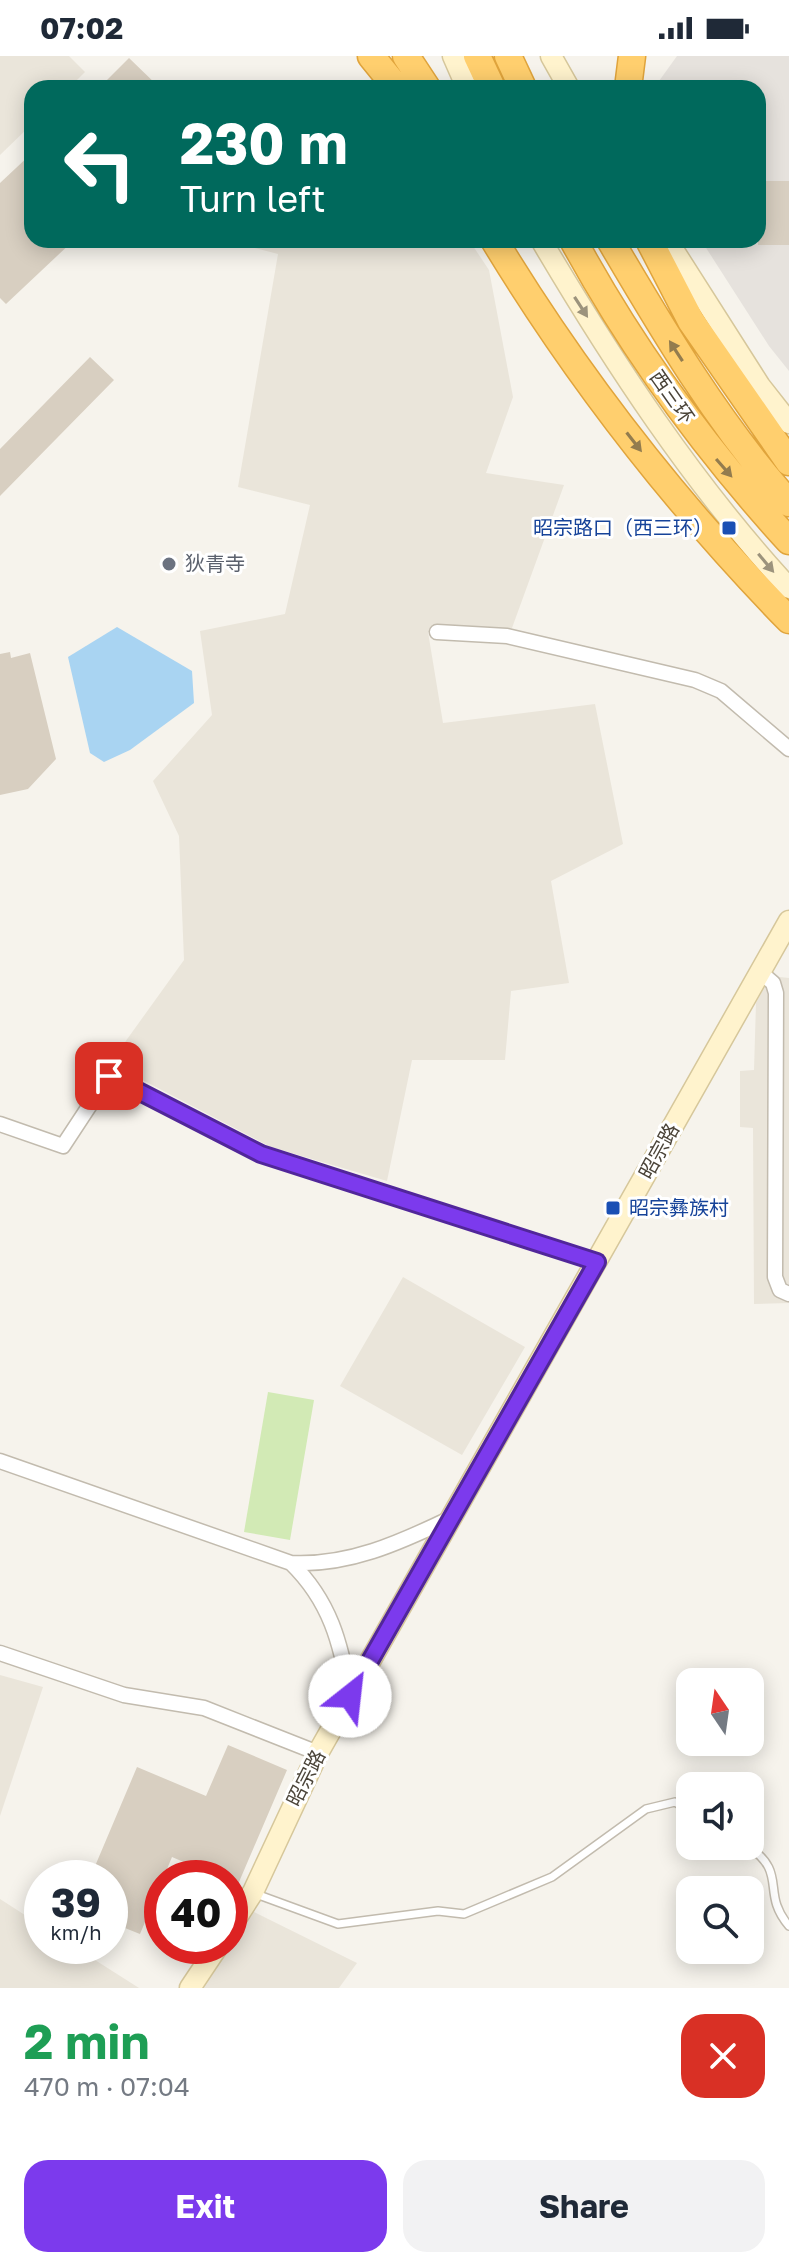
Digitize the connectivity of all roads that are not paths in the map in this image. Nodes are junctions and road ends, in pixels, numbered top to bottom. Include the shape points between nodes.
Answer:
1 (371, 56) edge
2 (406, 56) edge
3 (453, 56) edge
4 (477, 56) edge
5 (508, 56) edge
6 (551, 56) edge
7 (632, 56) edge
8 (390, 80) edge
9 (422, 80) edge
10 (464, 80) edge
11 (488, 80) edge
12 (519, 80) edge
13 (564, 80) edge
14 (629, 80) edge
15 (499, 248) edge
16 (519, 248) edge
17 (546, 248) edge
18 (578, 248) edge
19 (615, 248) edge
20 (653, 248) edge
21 (672, 248) edge
22 (604, 403) junction
23 (789, 423) edge
24 (789, 462) edge
25 (789, 503) edge
26 (789, 541) edge
27 (789, 588) edge
28 (789, 620) edge
29 (437, 632) dead end
30 (789, 749) edge
31 (789, 921) edge
32 (759, 971) junction
33 (782, 993) edge
34 (0, 1124) edge
35 (597, 1262) junction
36 (789, 1294) edge
37 (0, 1461) edge
38 (451, 1519) junction
39 (291, 1563) junction
40 (0, 1653) edge
41 (350, 1696) junction
42 (318, 1753) junction
43 (676, 1803) edge
44 (764, 1855) edge
45 (253, 1892) junction
46 (248, 1900) edge
47 (789, 1926) edge
48 (206, 1964) edge
49 (190, 1988) edge

1 - 8 highway
2 - 9 highway
3 - 10 street
4 - 11 highway
5 - 12 highway
6 - 13 street
7 - 14 highway
15 - 22 highway
16 - 22 highway
17 -> 27 street via 656,420
18 -> 26 highway, 西三环 via 709,449
25 -> 19 highway, 西三环 via 673,348
20 - 24 highway via 703,339
21 - 23 street
22 -> 28 highway
29 - 30 street via 507,636 695,680 721,691
31 - 32 street, 昭宗路
32 - 33 street
32 - 35 street, 昭宗路
33 - 36 street via 775,1277 780,1290
34 - 35 street via 63,1146 109,1076 261,1154
35 - 38 street, 昭宗路
37 - 39 street
38 - 39 street via 344,1560
38 - 41 street, 昭宗路
39 - 41 street via 311,1583 335,1626
40 - 42 street via 124,1695 204,1708
41 - 42 street, 昭宗路
42 - 45 street, 昭宗路
43 - 45 lane via 646,1809 552,1877 464,1914 438,1911 338,1924
44 - 47 lane via 776,1871 775,1905
45 - 46 street, 昭宗路
48 - 49 street

